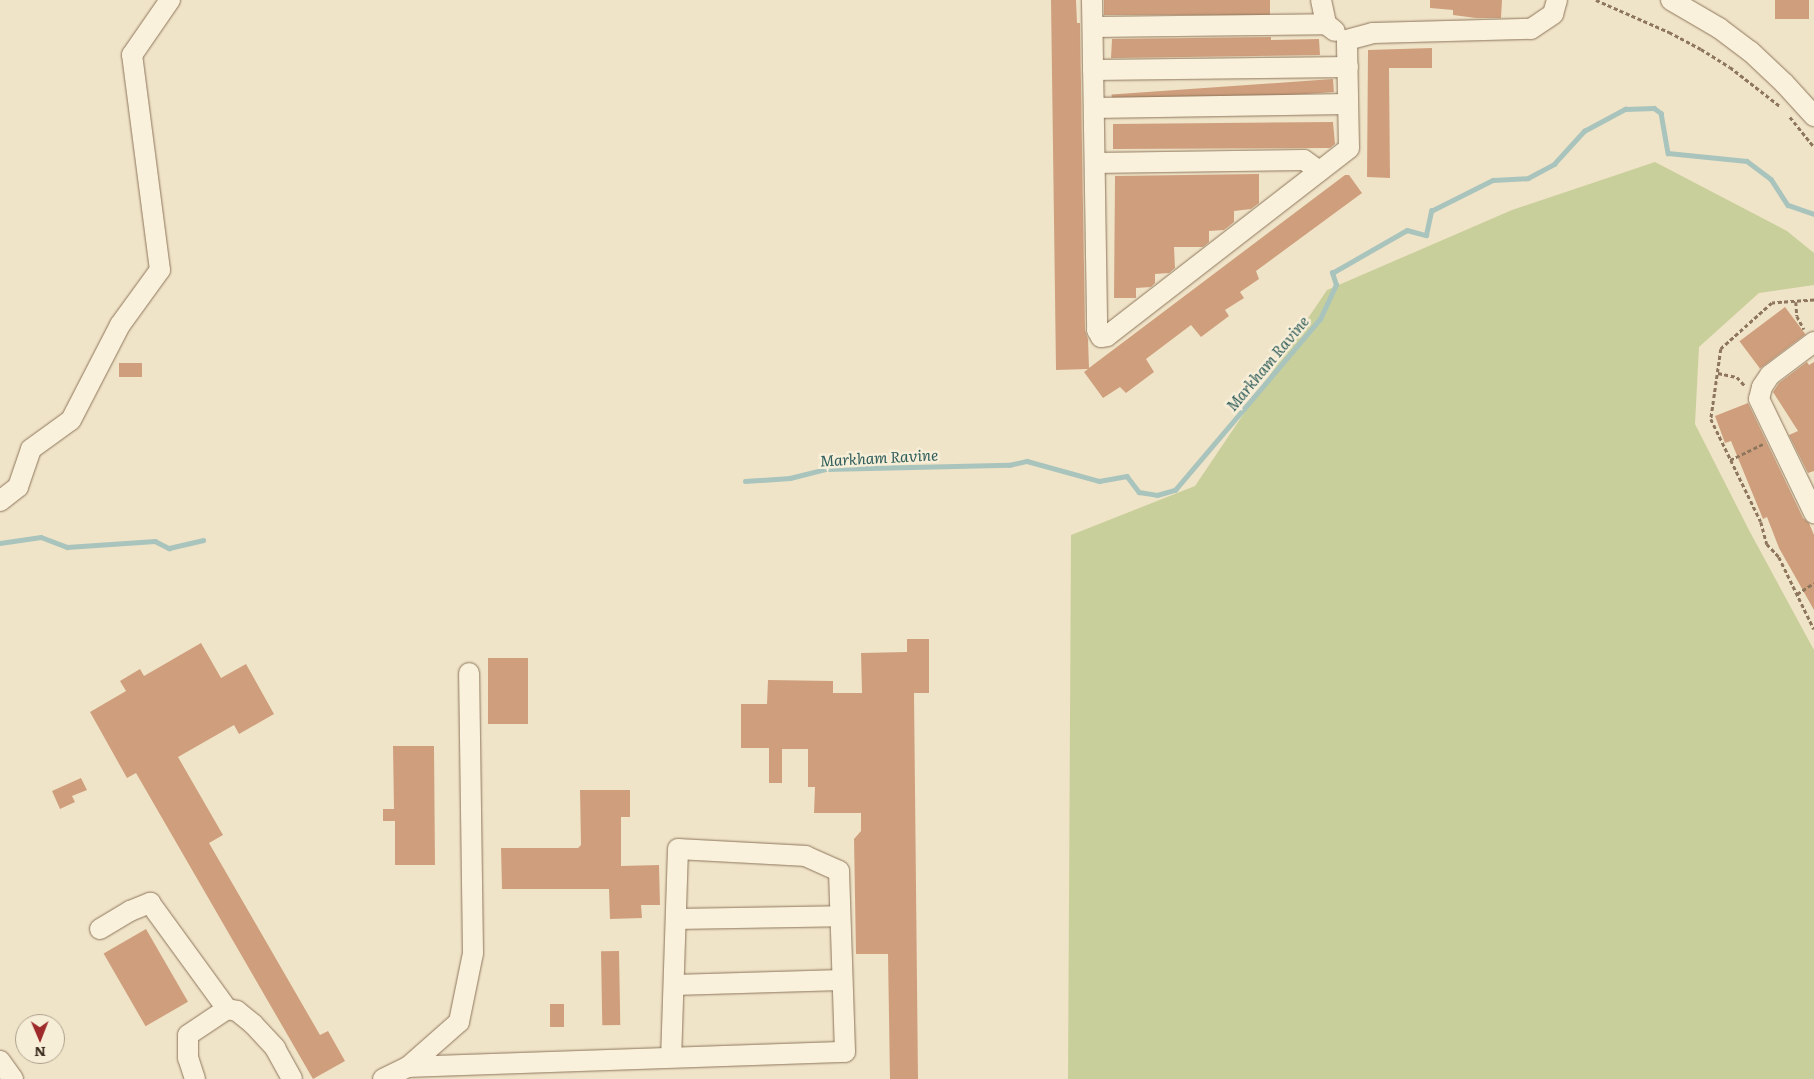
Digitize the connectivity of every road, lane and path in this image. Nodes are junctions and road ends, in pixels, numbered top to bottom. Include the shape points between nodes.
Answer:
1 (170, 0) edge
2 (1092, 0) edge
3 (1321, 0) edge
4 (1558, 0) edge
5 (1596, 0) edge
6 (1671, 0) edge
7 (1326, 24) junction
8 (1093, 27) junction
9 (1347, 40) junction
10 (1348, 67) junction
11 (1094, 70) junction
12 (1348, 104) junction
13 (1094, 108) junction
14 (1814, 116) edge
15 (1814, 147) edge
16 (1095, 163) junction
17 (1319, 171) junction
18 (1814, 300) edge
19 (1796, 301) junction
20 (1811, 338) edge
21 (1717, 373) junction
22 (1761, 391) junction
23 (1778, 437) junction
24 (1730, 460) junction
25 (0, 501) edge
26 (1814, 513) edge
27 (1814, 583) edge
28 (1797, 594) junction
29 (1814, 629) edge
30 (469, 673) dead end
31 (840, 916) junction
32 (676, 919) junction
33 (100, 929) dead end
34 (842, 980) junction
35 (674, 985) junction
36 (227, 1009) junction
37 (671, 1057) junction
38 (0, 1062) edge
39 (408, 1067) junction
40 (13, 1079) edge
41 (195, 1079) edge
42 (292, 1079) edge
43 (383, 1079) edge

1 - 25 street via 132,55 160,270 120,325 71,420 31,449 18,487
2 - 8 street
3 - 7 street
4 - 9 street via 1553,14 1531,29 1372,33
5 - 15 path via 1669,32 1730,67 1775,101
6 - 14 street via 1719,28 1750,51
7 - 8 street
7 - 9 street
8 - 11 street
9 - 10 street
10 - 11 street
10 - 12 street
11 - 13 street
12 - 13 street
12 - 17 street via 1349,148
13 - 16 street
16 - 17 street via 1304,160
16 - 17 street via 1097,330 1101,337 1107,336
18 - 19 path
19 - 20 path via 1799,322
19 - 21 path via 1776,302 1768,306 1721,349
20 - 22 street via 1770,375
21 - 22 path via 1738,377 1748,387
21 - 24 path via 1711,421
22 - 23 street via 1759,398
23 - 24 path
23 - 26 street
24 - 28 path via 1761,522 1767,544 1778,557
27 - 28 path
28 - 29 path
30 - 39 street via 473,953 459,1022
31 - 32 street
31 - 32 street via 839,871 806,856 678,849
31 - 34 street
32 - 35 street
33 - 36 street via 150,903
34 - 35 street
34 - 37 street via 845,1052
35 - 37 street
36 - 41 street via 188,1036 188,1058
36 - 42 street via 238,1011 253,1024 275,1048
37 - 39 street
38 - 40 street
39 - 43 street

